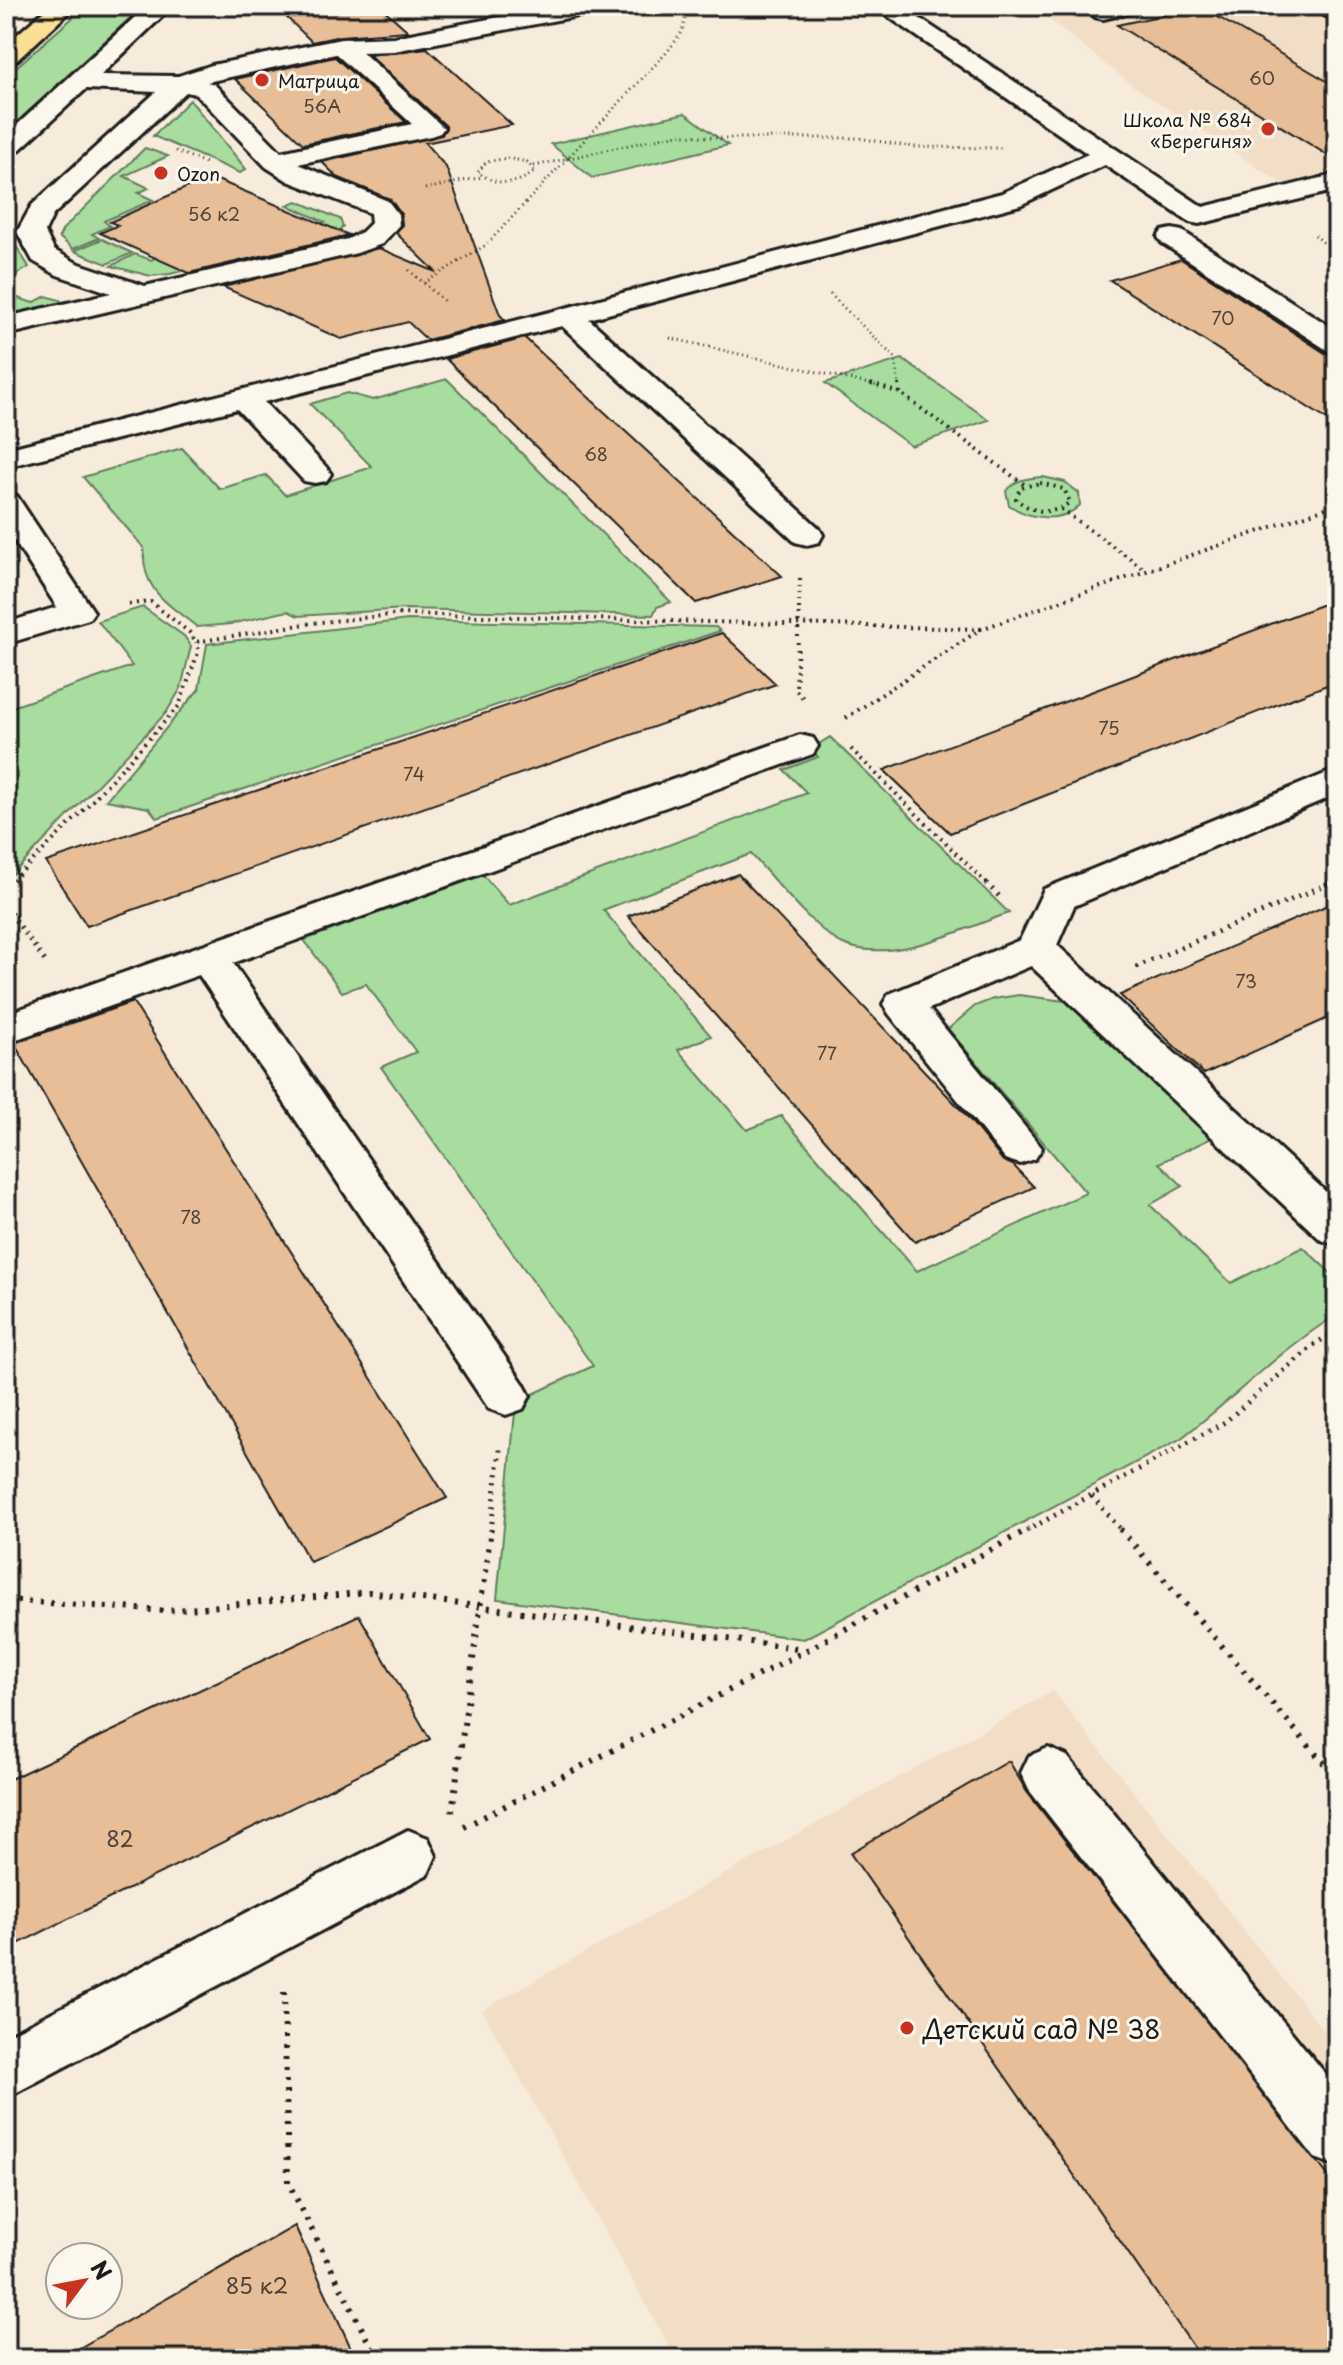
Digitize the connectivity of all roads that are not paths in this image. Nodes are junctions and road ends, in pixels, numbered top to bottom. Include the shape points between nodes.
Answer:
1 (64, 6) edge
2 (161, 6) edge
3 (594, 6) edge
4 (885, 6) edge
5 (1130, 6) edge
6 (1323, 6) edge
7 (565, 12) junction
8 (1103, 12) dead end
9 (1337, 14) edge
10 (591, 32) dead end
11 (341, 46) junction
12 (6, 57) edge
13 (79, 81) junction
14 (181, 83) junction
15 (6, 149) edge
16 (1098, 159) junction
17 (275, 161) junction
18 (1337, 182) edge
19 (1172, 237) dead end
20 (145, 295) junction
21 (573, 321) junction
22 (6, 326) edge
23 (1337, 344) edge
24 (244, 398) junction
25 (6, 458) edge
26 (315, 474) dead end
27 (6, 503) edge
28 (807, 535) dead end
29 (6, 634) edge
30 (816, 737) road end
31 (1337, 780) edge
32 (1039, 942) junction
33 (208, 957) junction
34 (6, 1029) edge
35 (1020, 1148) dead end
36 (1337, 1228) edge
37 (506, 1396) road end
38 (1048, 1773) dead end
39 (429, 1845) road end
40 (6, 2068) edge
41 (1337, 2136) edge

1 - 12 main road
2 - 13 street
3 - 7 street
4 - 16 street
5 - 8 street
6 - 9 street
7 - 10 street
7 - 11 street via 394,44
11 - 14 street
11 - 17 street via 431,128
13 - 14 street
13 - 15 street
14 - 17 street via 205,89
14 - 20 street via 41,211 31,232 43,255 67,269
16 - 18 street via 1199,216
16 - 21 street via 1011,199
17 - 20 street via 379,207 385,225 357,245
19 - 23 street
20 - 22 street
21 - 24 street via 485,336
21 - 28 street
24 - 25 street
24 - 26 street
27 - 29 street via 77,612
30 - 33 street
31 - 32 street via 1058,898
32 - 35 street via 903,1004
32 - 36 street via 1083,990
33 - 34 street
33 - 37 street
38 - 41 street
39 - 40 street

